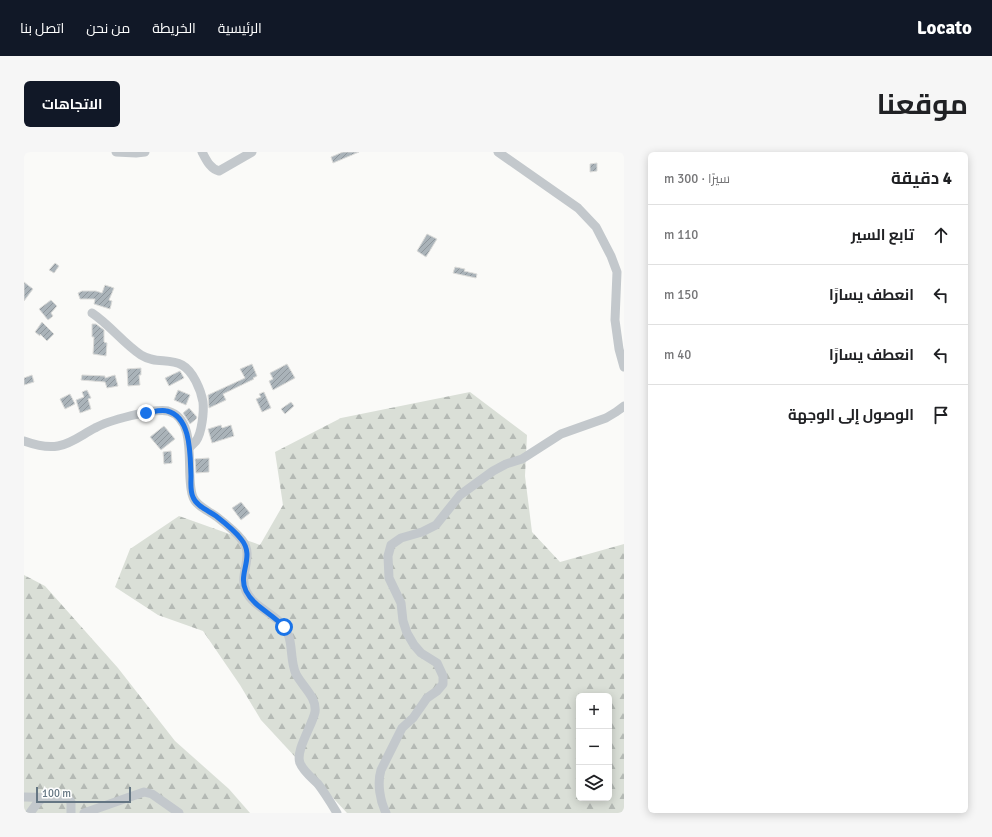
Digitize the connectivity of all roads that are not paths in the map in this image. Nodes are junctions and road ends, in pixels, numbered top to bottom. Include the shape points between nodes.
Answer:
1 (116, 152) edge
2 (145, 152) edge
3 (202, 152) edge
4 (252, 152) edge
5 (498, 152) edge
6 (92, 313) dead end
7 (624, 367) edge
8 (624, 406) edge
9 (24, 441) edge
10 (190, 447) junction
11 (24, 797) edge
12 (42, 799) junction
13 (30, 813) edge
14 (71, 813) edge
15 (84, 813) edge
16 (179, 813) edge
17 (337, 813) edge
18 (386, 813) edge

1 - 2 street
3 - 4 street via 210,166 219,171
5 - 7 street via 578,208 596,227 617,272 615,320
6 - 10 street via 123,341 150,360 177,363 191,373 201,395 203,409 197,440
8 - 18 street via 606,418 561,434 522,459 493,471 460,495 436,525 401,538 391,545 388,556 389,578 401,603 406,633 421,653 436,663 444,684 427,698 413,718 402,728 381,770 381,794
9 - 10 street via 42,446 58,446 104,424 146,413 167,411 180,419
10 - 17 street via 193,499 233,529 242,540 248,550 244,581 246,590 253,601 277,619 288,633 295,673 315,705 311,725 299,756 300,763
11 - 12 street
12 - 13 street
12 - 14 street via 68,798
15 - 16 street via 144,792 152,794

